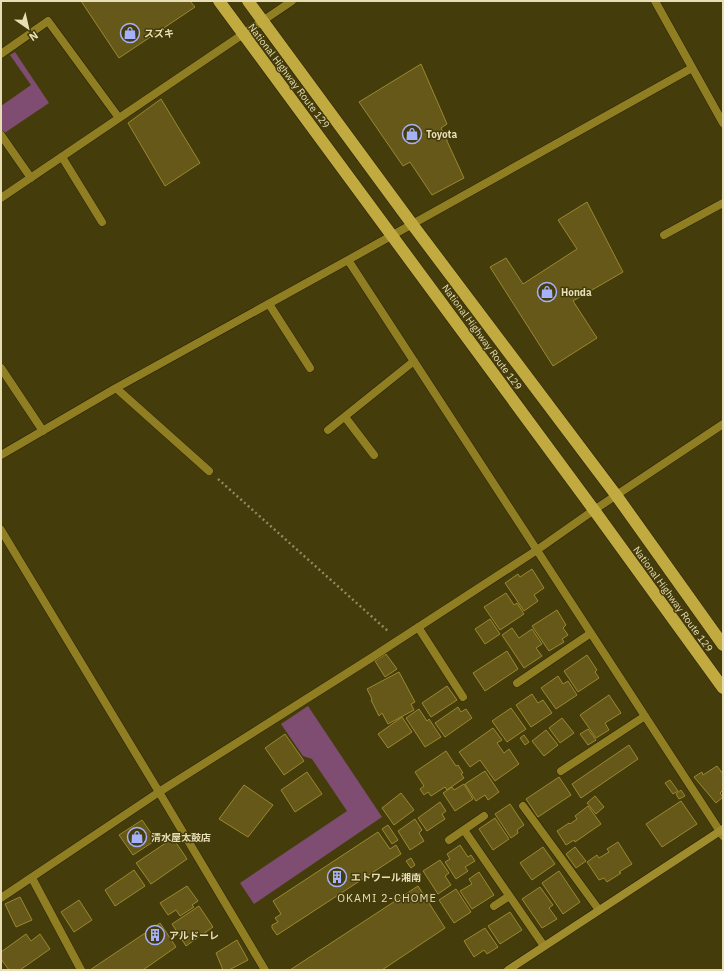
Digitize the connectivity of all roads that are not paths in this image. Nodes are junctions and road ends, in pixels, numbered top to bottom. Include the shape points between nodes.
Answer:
1 (219, 1) edge
2 (248, 1) edge
3 (292, 1) edge
4 (655, 1) edge
5 (263, 21) junction
6 (244, 34) junction
7 (1, 54) edge
8 (692, 68) junction
9 (119, 118) junction
10 (723, 123) edge
11 (1, 135) edge
12 (62, 157) junction
13 (31, 178) junction
14 (1, 198) edge
15 (723, 203) edge
16 (102, 222) dead end
17 (412, 224) junction
18 (392, 235) junction
19 (664, 235) dead end
20 (348, 260) junction
21 (269, 304) junction
22 (414, 361) junction
23 (1, 368) edge
24 (310, 368) dead end
25 (116, 388) junction
26 (345, 417) junction
27 (723, 424) edge
28 (328, 430) dead end
29 (43, 431) junction
30 (1, 455) edge
31 (374, 455) dead end
32 (209, 471) road end
33 (616, 495) junction
34 (594, 510) junction
35 (1, 530) edge
36 (537, 550) junction
37 (418, 627) junction
38 (591, 633) junction
39 (723, 645) edge
40 (517, 683) dead end
41 (723, 688) edge
42 (463, 697) dead end
43 (645, 716) junction
44 (561, 771) dead end
45 (159, 792) junction
46 (522, 806) dead end
47 (484, 816) dead end
48 (464, 830) junction
49 (722, 832) edge
50 (449, 840) dead end
51 (32, 878) junction
52 (509, 896) junction
53 (1, 898) edge
54 (494, 906) dead end
55 (599, 910) junction
56 (544, 946) junction
57 (81, 970) edge
58 (265, 970) edge
59 (508, 970) edge

1 - 6 highway, National Highway Route 129
2 - 5 highway, National Highway Route 129
3 - 5 street
4 - 8 street
5 - 6 street
5 - 17 highway, National Highway Route 129
6 - 9 street
6 - 18 highway, National Highway Route 129
7 - 9 street via 48,21
8 - 10 street
8 - 17 street
9 - 12 street
11 - 13 street
12 - 13 street
12 - 16 street
13 - 14 street
15 - 19 street
17 - 18 street
17 - 33 highway, National Highway Route 129
18 - 20 street
18 - 34 highway, National Highway Route 129
20 - 21 street
20 - 22 street
21 - 24 street
21 - 25 street
22 - 26 street
22 - 36 street
23 - 29 street
25 - 29 street
25 - 32 street
26 - 28 street
26 - 31 street
27 - 33 street
29 - 30 street
33 - 34 street
33 - 39 highway, National Highway Route 129
34 - 36 street
34 - 41 highway, National Highway Route 129
35 - 45 street
36 - 37 street
36 - 38 street
37 - 42 street
37 - 45 street
38 - 40 street
38 - 43 street
43 - 44 street
43 - 49 street
45 - 51 street
45 - 58 street
46 - 55 street
47 - 48 street
48 - 50 street
48 - 52 street
49 - 55 street
51 - 53 street
51 - 57 street
52 - 54 street
52 - 56 street
55 - 56 street
56 - 59 street

